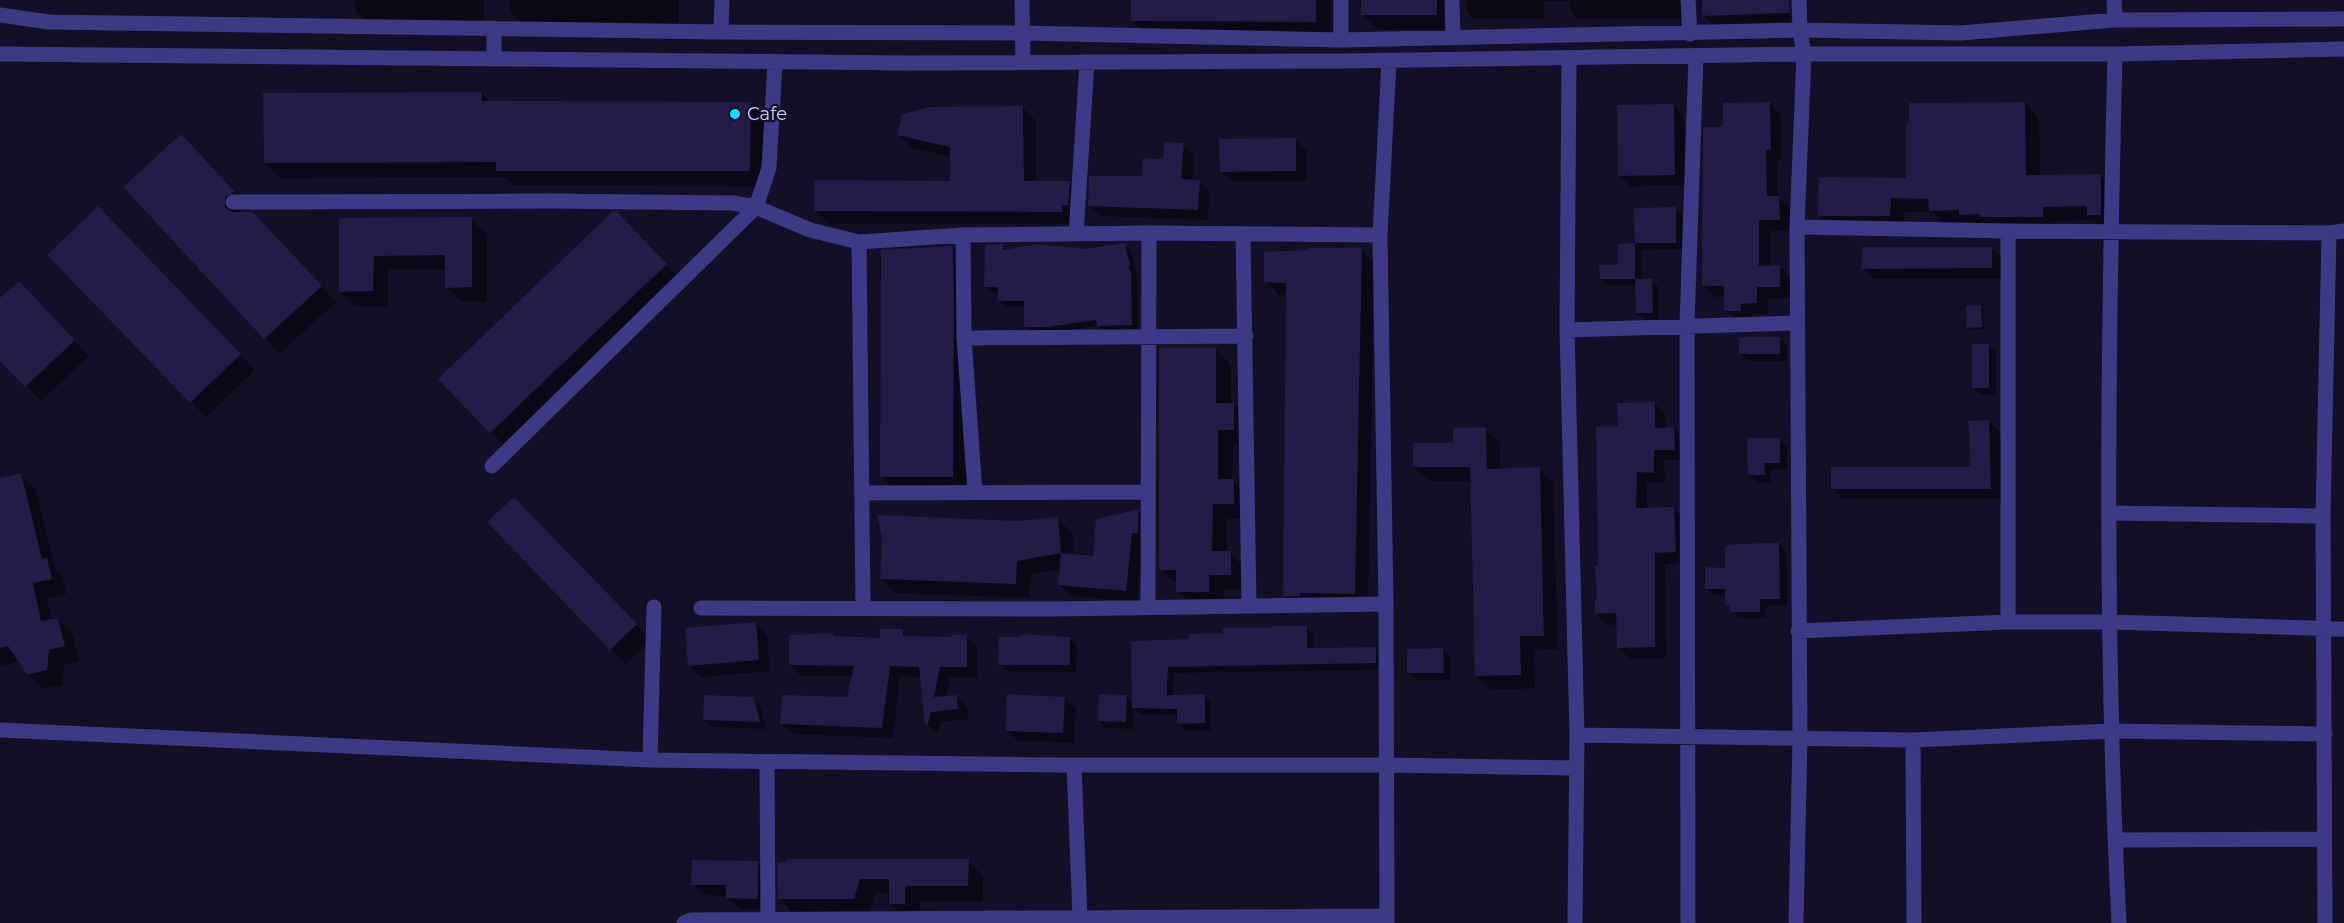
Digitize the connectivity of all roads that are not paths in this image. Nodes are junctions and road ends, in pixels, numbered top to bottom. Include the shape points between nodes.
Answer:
1 (722, 0) edge
2 (1022, 0) edge
3 (1341, 0) edge
4 (1452, 0) edge
5 (1688, 0) edge
6 (1799, 0) edge
7 (2114, 0) edge
8 (0, 15) edge
9 (2115, 20) junction
10 (2344, 20) edge
11 (494, 28) junction
12 (1800, 30) junction
13 (722, 32) junction
14 (1023, 33) junction
15 (1690, 34) junction
16 (1453, 38) junction
17 (1341, 40) junction
18 (2344, 49) edge
19 (0, 54) edge
20 (1804, 54) junction
21 (2115, 54) junction
22 (1696, 56) junction
23 (1569, 58) junction
24 (494, 59) junction
25 (1389, 61) junction
26 (775, 63) junction
27 (1023, 63) junction
28 (1087, 63) junction
29 (233, 202) dead end
30 (756, 207) junction
31 (1797, 227) junction
32 (2008, 231) junction
33 (2111, 232) junction
34 (2337, 232) edge
35 (1149, 233) junction
36 (1076, 234) junction
37 (1243, 234) junction
38 (963, 235) junction
39 (1380, 235) junction
40 (859, 242) junction
41 (1797, 323) junction
42 (1687, 325) junction
43 (1568, 330) junction
44 (1246, 336) junction
45 (964, 338) junction
46 (1147, 338) junction
47 (492, 466) dead end
48 (975, 492) junction
49 (1148, 492) junction
50 (863, 493) junction
51 (2109, 513) junction
52 (2323, 516) junction
53 (1386, 604) junction
54 (1148, 606) junction
55 (1249, 606) junction
56 (654, 607) dead end
57 (701, 608) dead end
58 (863, 608) junction
59 (2008, 622) junction
60 (2111, 622) junction
61 (2324, 628) junction
62 (2344, 629) edge
63 (1798, 631) junction
64 (0, 730) edge
65 (2111, 731) junction
66 (2325, 734) junction
67 (1577, 735) junction
68 (1688, 736) junction
69 (1800, 738) junction
70 (1913, 740) junction
71 (650, 760) junction
72 (767, 762) junction
73 (1074, 765) junction
74 (1385, 765) junction
75 (1576, 768) junction
76 (2323, 839) junction
77 (2115, 840) junction
78 (1080, 918) junction
79 (768, 919) junction
80 (1245, 920) edge
81 (1387, 920) edge
82 (856, 921) edge
83 (684, 923) edge
84 (1575, 923) edge
85 (1688, 923) edge
86 (1797, 923) edge
87 (1914, 923) edge
88 (2119, 923) edge
89 (2325, 923) edge

1 - 13 street
2 - 14 street
3 - 17 street
4 - 16 street
5 - 15 street
6 - 12 street
7 - 9 street
8 - 11 street via 49,22
9 - 10 street
9 - 12 street via 1961,33
11 - 13 street
11 - 24 street
12 - 15 street
12 - 20 street
13 - 14 street
14 - 17 street
14 - 27 street
15 - 16 street
16 - 17 street
18 - 21 street
19 - 24 street
20 - 21 street
20 - 22 street
20 - 31 street
21 - 33 street
22 - 23 street
22 - 42 street
23 - 25 street
23 - 43 street
24 - 26 street
25 - 28 street
25 - 39 street
26 - 27 street
26 - 30 street via 770,168
27 - 28 street
28 - 36 street
29 - 30 street via 550,201 734,203
30 - 40 street via 810,230
30 - 47 street
31 - 32 street
31 - 41 street
32 - 33 street
32 - 59 street
33 - 34 street
33 - 51 street
34 - 52 street
35 - 36 street
35 - 37 street
35 - 46 street
36 - 38 street
37 - 39 street
37 - 44 street
38 - 40 street
38 - 45 street
39 - 53 street
40 - 50 street
41 - 42 street
41 - 63 street
42 - 43 street
42 - 68 street
43 - 67 street
44 - 46 street
44 - 55 street
45 - 46 street
45 - 48 street
46 - 49 street
48 - 49 street
48 - 50 street
49 - 54 street
50 - 58 street
51 - 52 street
51 - 60 street
52 - 61 street
53 - 55 street
53 - 74 street
54 - 55 street
54 - 58 street
56 - 71 street
57 - 58 street
59 - 60 street
59 - 63 street
60 - 61 street
60 - 65 street
61 - 62 street
61 - 66 street
63 - 69 street
64 - 71 street
65 - 66 street
65 - 70 street
65 - 77 street
66 - 76 street
67 - 68 street
67 - 75 street
68 - 69 street
68 - 85 street
69 - 70 street
69 - 86 street
70 - 87 street
71 - 72 street
72 - 73 street
72 - 79 street
73 - 74 street
73 - 78 street
74 - 75 street
74 - 81 street
75 - 84 street
76 - 77 street
76 - 89 street
77 - 88 street
78 - 80 street
78 - 82 street
79 - 82 street
79 - 83 street
80 - 81 street

